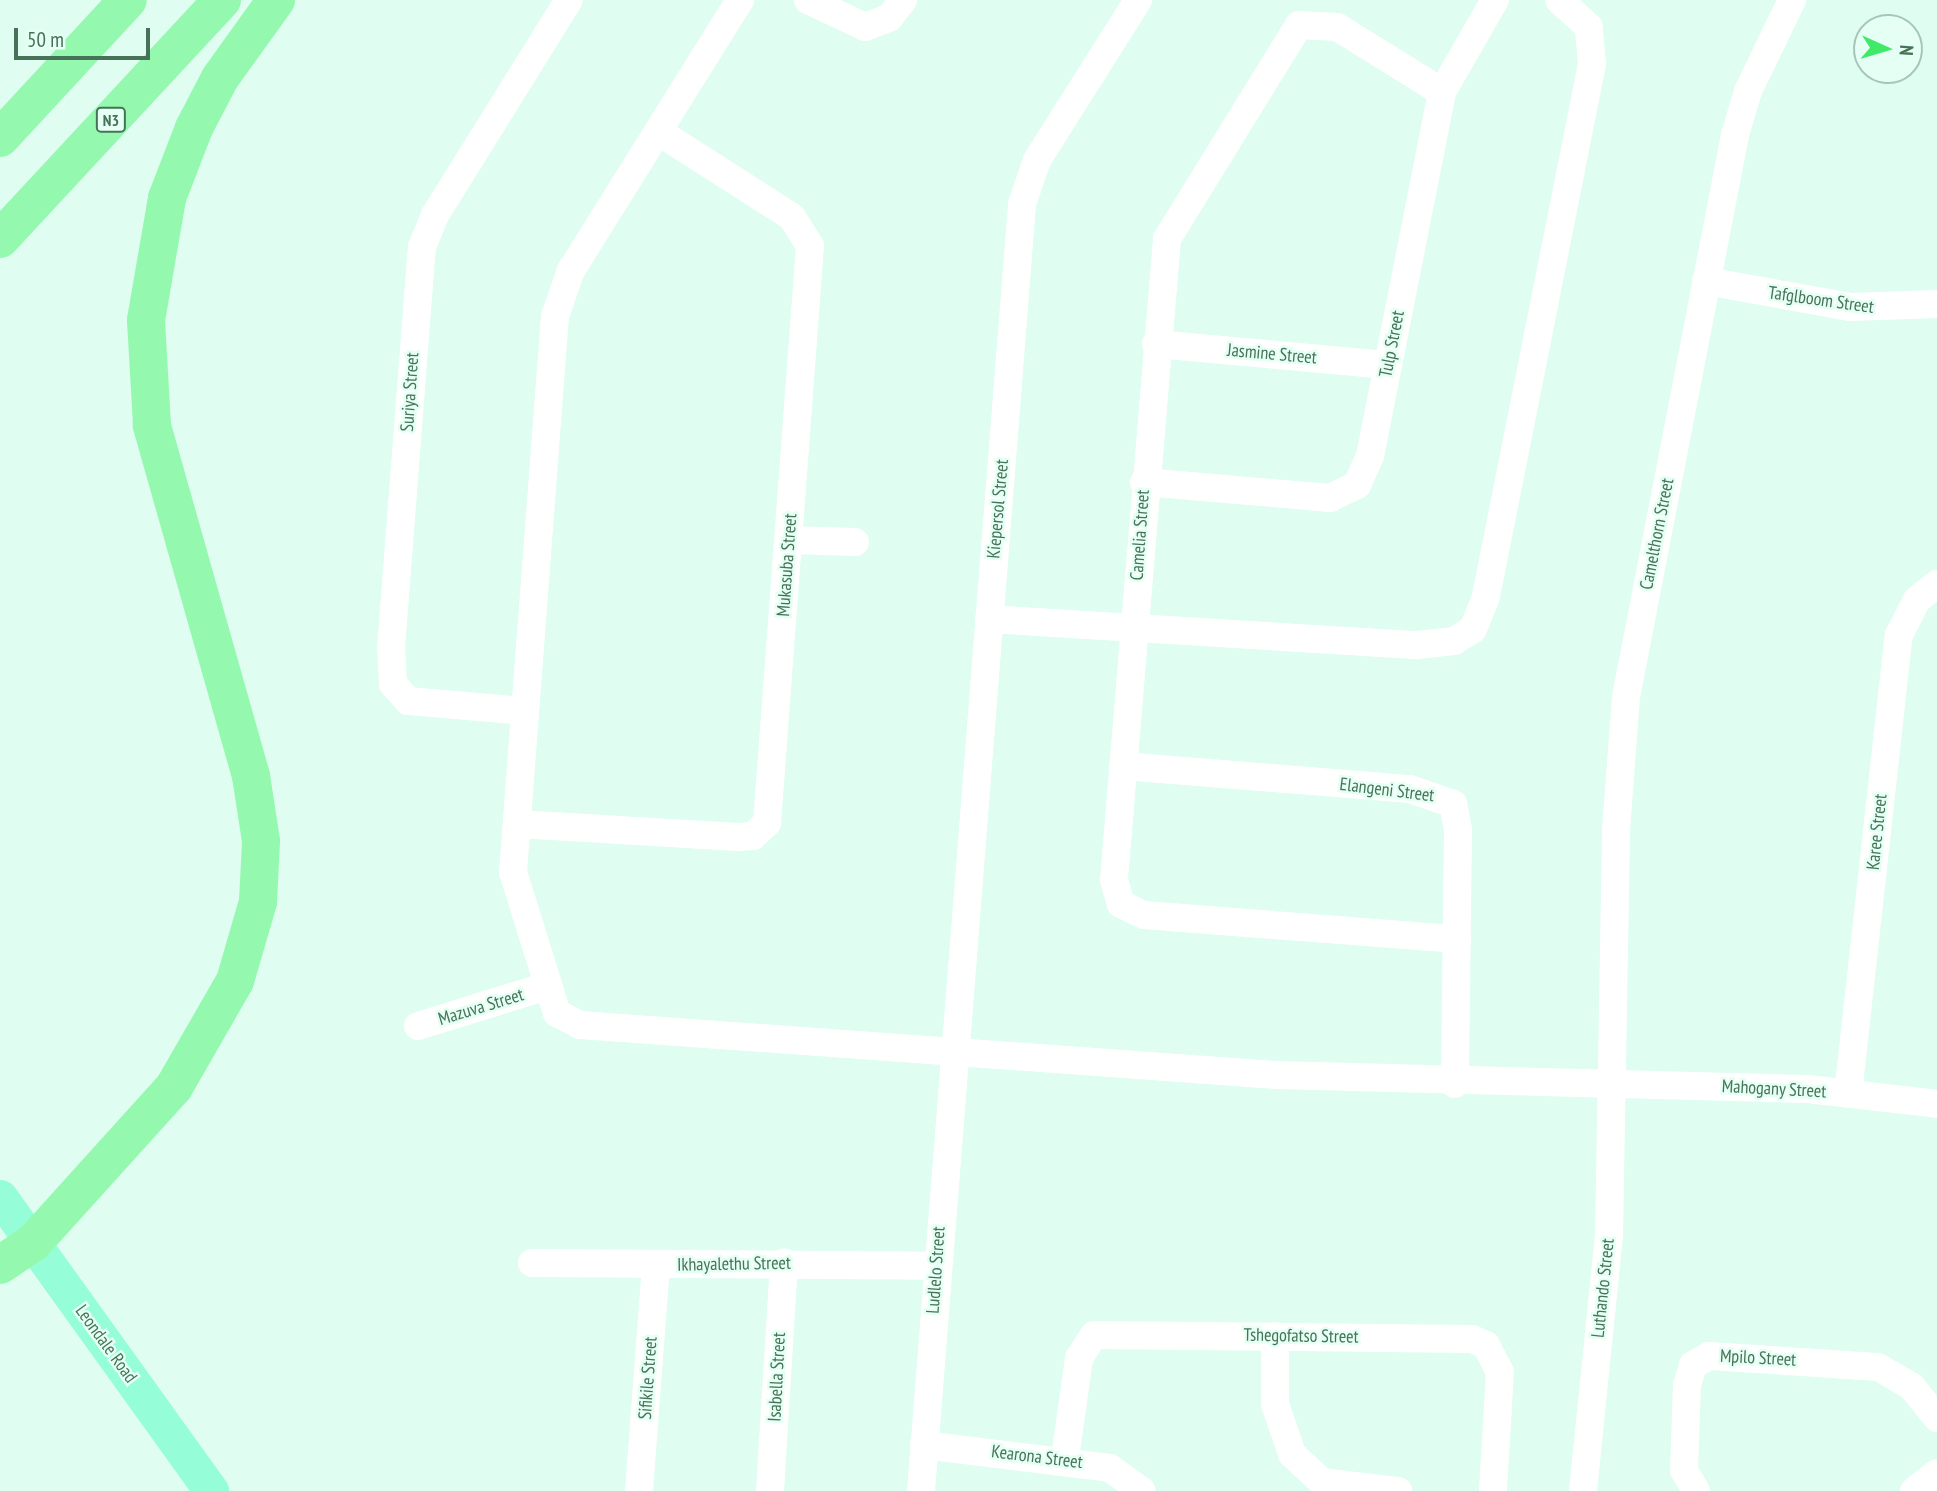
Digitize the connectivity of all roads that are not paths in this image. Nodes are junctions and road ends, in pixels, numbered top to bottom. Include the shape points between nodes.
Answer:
1 (128, 0) edge
2 (222, 0) edge
3 (276, 0) edge
4 (569, 0) edge
5 (740, 0) edge
6 (808, 0) edge
7 (903, 0) edge
8 (1138, 0) edge
9 (1495, 0) edge
10 (1559, 0) edge
11 (1792, 0) edge
12 (1442, 92) junction
13 (659, 132) junction
14 (0, 138) edge
15 (0, 239) edge
16 (1706, 281) junction
17 (1937, 304) edge
18 (1156, 344) junction
19 (1388, 365) junction
20 (1144, 482) junction
21 (789, 540) junction
22 (855, 542) dead end
23 (1937, 584) edge
24 (989, 619) junction
25 (1133, 629) junction
26 (525, 711) junction
27 (1123, 766) junction
28 (517, 824) junction
29 (1457, 939) junction
30 (544, 987) junction
31 (418, 1026) dead end
32 (951, 1049) junction
33 (1455, 1084) junction
34 (1610, 1084) junction
35 (1848, 1094) junction
36 (1937, 1104) edge
37 (0, 1197) edge
38 (33, 1243) junction
39 (784, 1262) junction
40 (533, 1263) dead end
41 (0, 1265) edge
42 (656, 1265) junction
43 (936, 1266) junction
44 (1275, 1336) junction
45 (1937, 1418) edge
46 (924, 1445) junction
47 (1065, 1458) junction
48 (1937, 1473) edge
49 (211, 1491) edge
50 (639, 1491) edge
51 (770, 1491) edge
52 (921, 1491) edge
53 (1142, 1491) edge
54 (1398, 1491) edge
55 (1493, 1491) edge
56 (1583, 1491) edge
57 (1696, 1491) edge
58 (1914, 1491) edge

1 - 14 highway
2 - 15 highway, N3
3 - 38 highway via 226,69 194,128 167,198 146,320 152,425 251,776 261,841 258,901 235,981 212,1030 174,1087
4 - 26 street, Suriya Street via 435,215 422,247 391,648 393,684 408,701
5 - 13 street, Mahogany Street
6 - 7 street via 865,27 889,18
8 - 24 street, Kiepersol Street via 1024,189
9 - 12 street, Tulp Street
10 - 25 street via 1584,19 1594,50 1486,596 1473,629 1454,641 1417,645
11 - 16 street, Camelthorn Street via 1741,112
12 - 18 street, Camelia Street via 1324,22 1291,33 1167,239
12 - 19 street, Tulp Street
13 - 21 street, Mukasuba Street via 792,217 807,234
13 - 26 street, Mahogany Street via 559,296
16 - 17 street, Tafglboom Street via 1850,307
16 - 34 street, Camelthorn Street via 1626,697 1616,830
18 - 19 street, Jasmine Street
18 - 20 street, Camelia Street
19 - 20 street, Tulp Street via 1364,475 1347,492 1330,498
20 - 25 street, Camelia Street
21 - 22 street
21 - 28 street, Mukasuba Street via 768,812 761,831 738,837
23 - 35 street, Karee Street via 1909,610 1898,644
24 - 25 street
24 - 32 street, Kiepersol Street
25 - 27 street, Camelia Street
26 - 28 street, Mahogany Street
27 - 29 street, Elangeni Street via 1440,795 1453,804 1458,821
27 - 29 street, Camelia Street via 1114,880 1115,893 1131,912
28 - 30 street, Mahogany Street via 513,872
29 - 33 street, Elangeni Street
30 - 31 street, Mazuva Street
30 - 32 street, Mahogany Street via 557,1013 580,1025
32 - 33 street, Mahogany Street
32 - 43 street, Ludlelo Street
33 - 34 street, Mahogany Street
34 - 35 street, Mahogany Street
34 - 56 street, Luthando Street via 1609,1236
35 - 36 street, Mahogany Street
37 - 38 main road, Leondale Road
38 - 41 highway
38 - 49 main road, Leondale Road
39 - 42 street, Ikhayalethu Street
39 - 43 street, Ikhayalethu Street
39 - 51 street, Isabella Street
40 - 42 street, Ikhayalethu Street
42 - 50 street, Sifikile Street
43 - 46 street, Ludlelo Street
44 - 47 street, Tshegofatso Street via 1094,1335 1079,1358
44 - 54 street via 1275,1404 1292,1454 1322,1482
44 - 55 street, Tshegofatso Street via 1454,1338 1486,1345 1500,1371
45 - 57 street, Mpilo Street via 1912,1387 1878,1367 1709,1356 1693,1365 1687,1385 1684,1470
46 - 47 street, Kearona Street
46 - 52 street, Ludlelo Street
47 - 53 street, Kearona Street via 1110,1468
48 - 58 street

